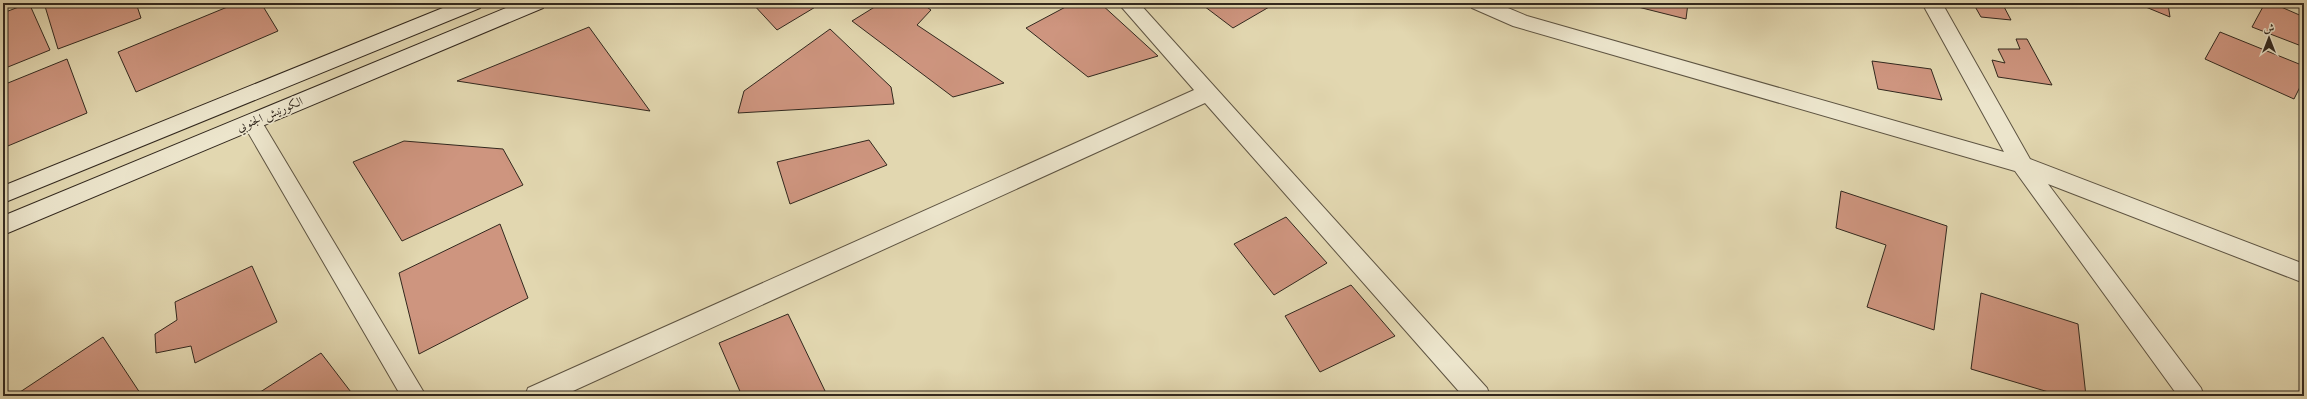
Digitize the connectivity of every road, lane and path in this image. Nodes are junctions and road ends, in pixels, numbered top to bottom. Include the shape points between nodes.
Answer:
1 (473, 3) edge
2 (536, 3) edge
3 (1128, 3) edge
4 (1479, 3) edge
5 (1932, 3) edge
6 (1209, 92) junction
7 (252, 122) junction
8 (2022, 165) junction
9 (3, 195) edge
10 (3, 226) edge
11 (2304, 274) edge
12 (414, 396) edge
13 (537, 396) edge
14 (1478, 396) edge
15 (2192, 396) edge

1 - 9 street
2 - 7 street, الكورنيش الجنوبي
3 - 6 street
4 - 8 street via 1520,22
5 - 8 street
6 - 13 street
6 - 14 street
7 - 10 street, الكورنيش الجنوبي
7 - 12 street
8 - 11 street
8 - 15 street

